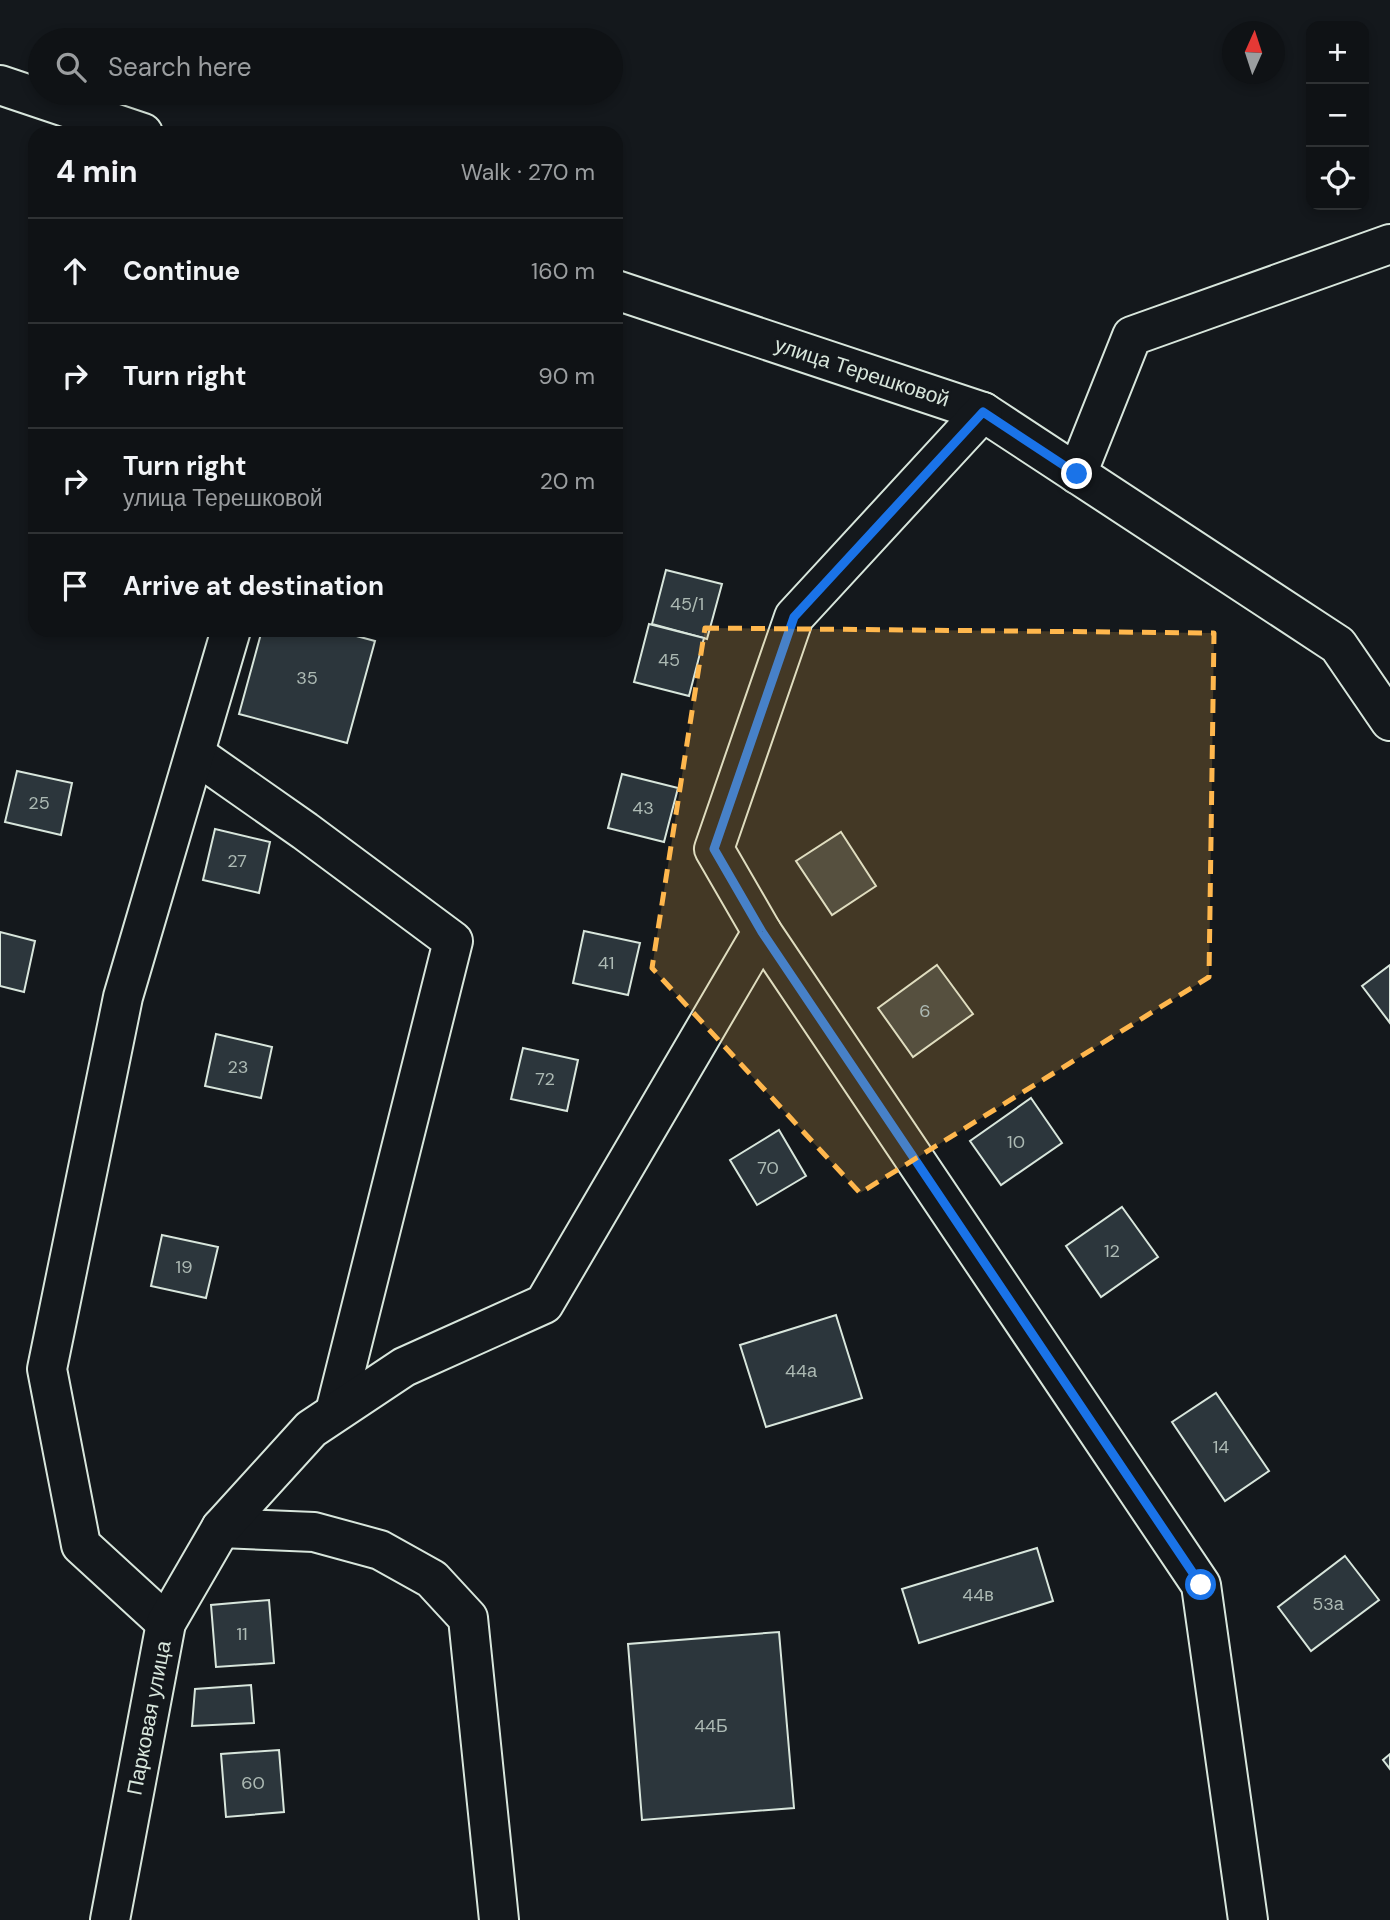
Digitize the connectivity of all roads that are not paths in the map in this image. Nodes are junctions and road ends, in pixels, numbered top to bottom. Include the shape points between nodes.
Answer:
1 (0, 85) edge
2 (28, 94) edge
3 (60, 105) edge
4 (122, 126) edge
5 (1390, 244) edge
6 (623, 292) edge
7 (983, 412) junction
8 (1077, 474) junction
9 (229, 637) edge
10 (1390, 720) edge
11 (195, 754) junction
12 (762, 932) junction
13 (335, 1412) junction
14 (221, 1528) junction
15 (166, 1623) junction
16 (110, 1920) edge
17 (499, 1920) edge
18 (1248, 1920) edge

1 - 2 street
3 - 4 street
5 - 8 street via 1132,336
6 - 7 street, улица Терешковой
7 - 8 street, улица Терешковой
7 - 12 street via 794,617 714,849
8 - 10 street, улица Терешковой via 1338,645
9 - 11 street
11 - 13 street via 453,941
11 - 15 street via 123,997 47,1369 81,1545
12 - 13 street, Парковая улица via 544,1304 404,1367
12 - 18 street via 1201,1585
13 - 14 street, Парковая улица via 311,1429
14 - 15 street, Парковая улица
14 - 17 street via 314,1532 380,1550 432,1579 468,1618
15 - 16 street, Парковая улица

